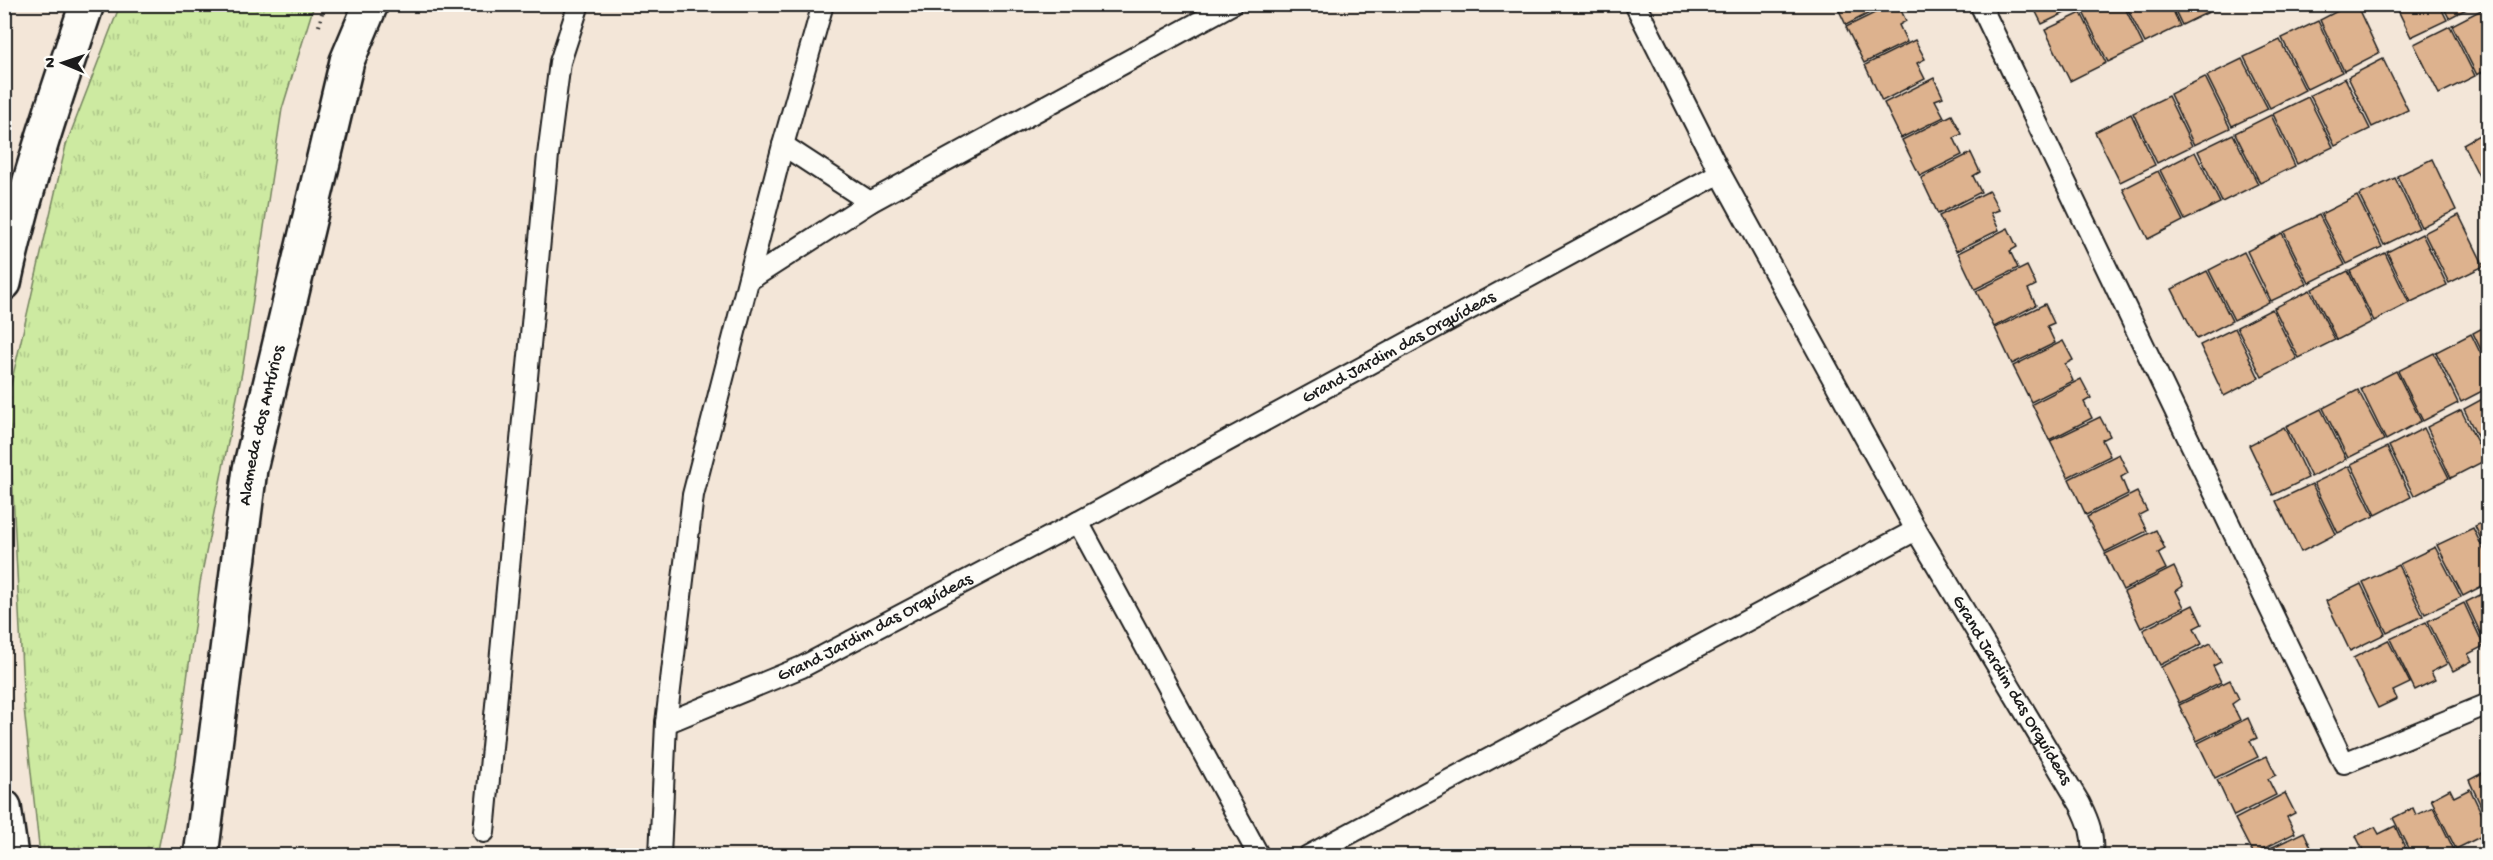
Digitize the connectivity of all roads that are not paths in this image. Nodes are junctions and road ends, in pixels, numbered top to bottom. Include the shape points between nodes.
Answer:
1 (87, 4) edge
2 (371, 4) edge
3 (579, 4) edge
4 (823, 4) edge
5 (1232, 4) edge
6 (1635, 4) edge
7 (1980, 4) edge
8 (783, 145) junction
9 (1720, 173) junction
10 (870, 202) junction
11 (749, 280) junction
12 (4, 283) edge
13 (1078, 522) junction
14 (1916, 530) junction
15 (2488, 704) edge
16 (666, 723) junction
17 (4, 807) edge
18 (484, 832) dead end
19 (10, 855) edge
20 (201, 855) edge
21 (660, 855) edge
22 (1259, 855) edge
23 (1308, 855) edge
24 (2092, 855) edge

1 - 12 street via 56,94
2 - 20 street, Alameda dos Antúrios via 347,61 250,469
3 - 18 lane via 560,62 548,155
4 - 8 lane
5 - 10 lane
6 - 9 lane, Grand Jardim das Orquídeas
7 - 15 lane via 2344,764
8 - 10 lane
8 - 11 lane
9 - 13 lane, Grand Jardim das Orquídeas
9 - 14 lane, Grand Jardim das Orquídeas
10 - 11 lane
11 - 16 lane via 693,495
13 - 16 lane, Grand Jardim das Orquídeas via 802,667
13 - 22 lane
14 - 23 lane
14 - 24 lane, Grand Jardim das Orquídeas via 2080,804 2094,839
16 - 21 lane
17 - 19 street

